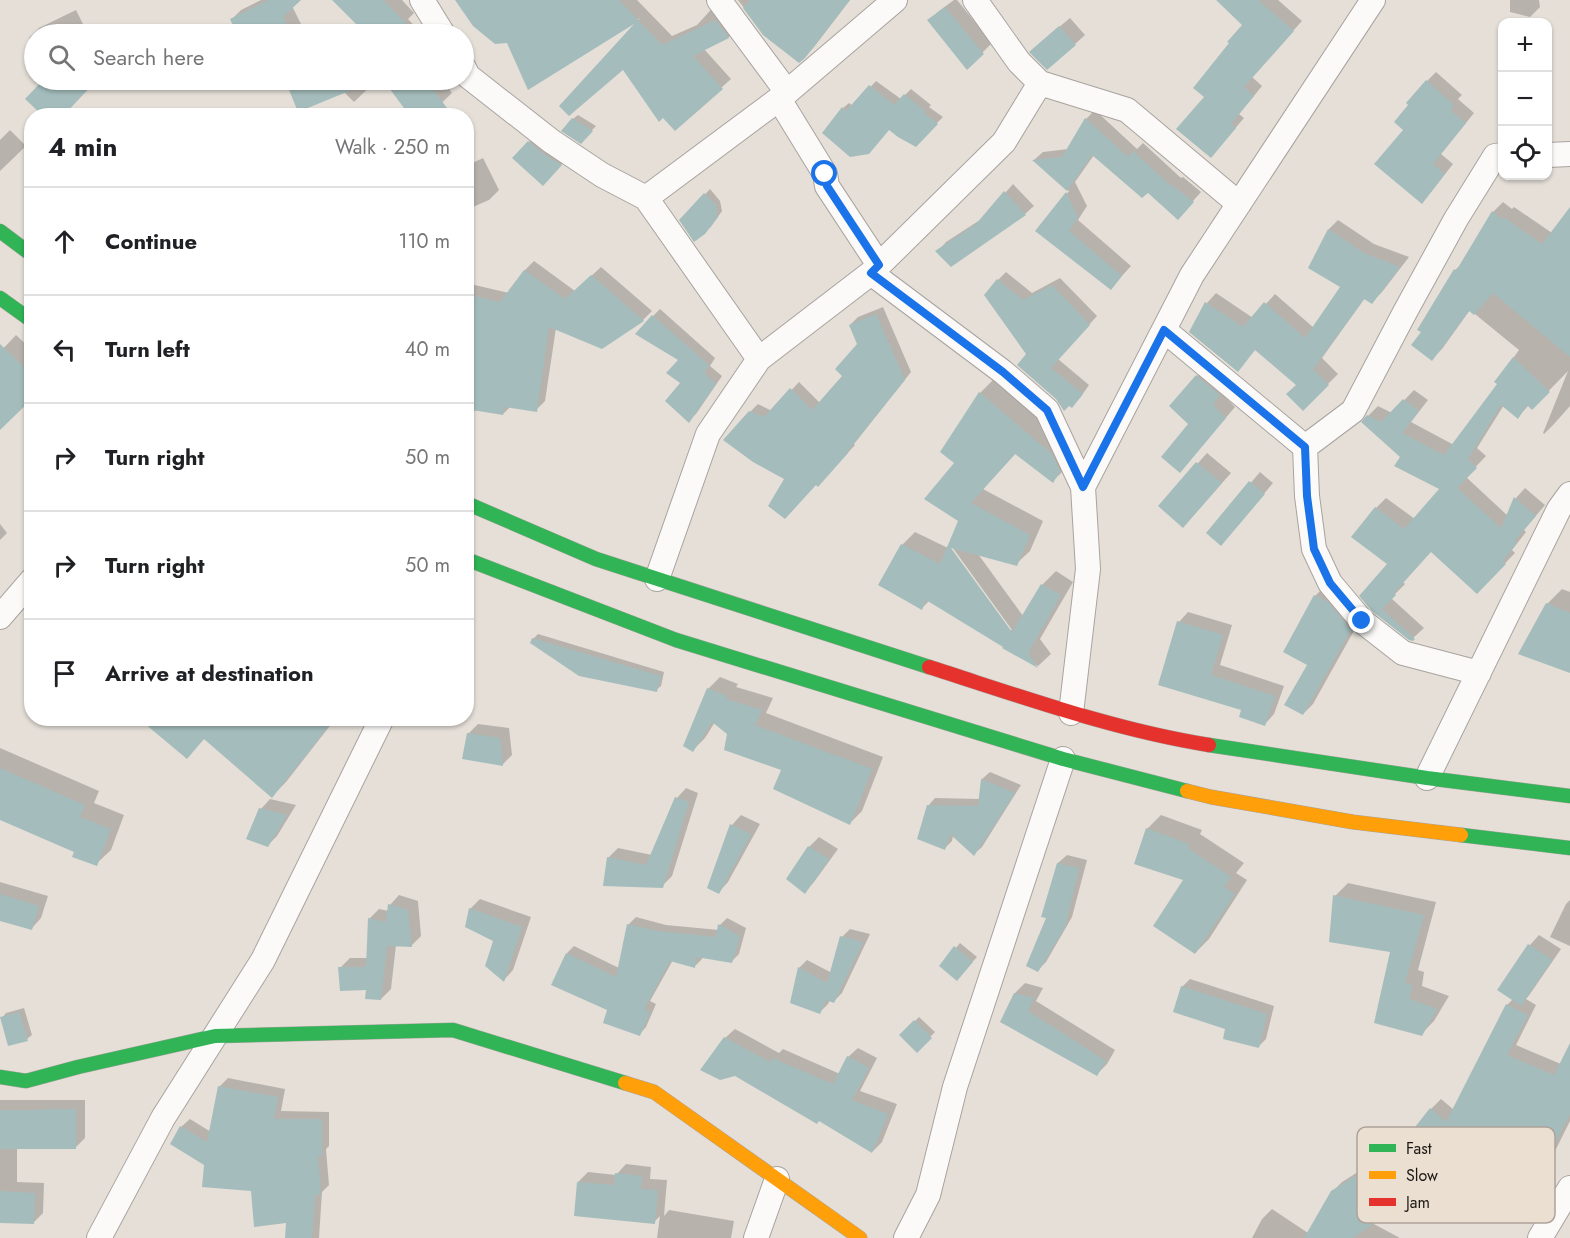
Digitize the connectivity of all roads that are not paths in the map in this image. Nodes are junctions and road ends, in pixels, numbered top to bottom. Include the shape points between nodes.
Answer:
1 (422, 0) edge
2 (719, 0) edge
3 (895, 0) edge
4 (975, 0) edge
5 (1373, 0) edge
6 (437, 24) edge
7 (474, 81) edge
8 (1040, 82) junction
9 (783, 96) junction
10 (1570, 154) edge
11 (1552, 155) edge
12 (1498, 156) edge
13 (646, 198) junction
14 (1239, 204) junction
15 (0, 231) edge
16 (24, 249) edge
17 (875, 269) junction
18 (0, 298) edge
19 (24, 315) edge
20 (1164, 330) junction
21 (759, 359) junction
22 (1305, 447) junction
23 (1083, 487) junction
24 (1570, 494) edge
25 (474, 506) edge
26 (474, 562) edge
27 (657, 579) junction
28 (24, 589) edge
29 (0, 617) edge
30 (1479, 673) junction
31 (1071, 713) junction
32 (378, 726) edge
33 (1063, 759) junction
34 (1427, 778) junction
35 (1570, 796) edge
36 (1570, 848) edge
37 (215, 1036) junction
38 (0, 1077) edge
39 (777, 1179) junction
40 (1570, 1188) edge
41 (1555, 1213) edge
42 (1549, 1223) edge
43 (99, 1238) edge
44 (756, 1238) edge
45 (860, 1238) edge
46 (906, 1238) edge
47 (1540, 1238) edge

1 - 6 street
2 - 9 street
3 - 9 street
4 - 8 street via 1019,62
5 - 14 street
7 - 13 street via 551,141
8 - 14 street via 1127,110
8 - 17 street via 1004,142
9 - 13 street
9 - 17 street via 825,174 827,186
10 - 11 street
12 - 22 street via 1456,219 1353,411
13 - 21 street
14 - 20 street via 1192,274
15 - 16 main road
17 - 21 street
17 - 23 street via 1047,410
18 - 19 main road
20 - 22 street
20 - 23 street
21 - 27 street via 708,435
22 - 30 street via 1314,549 1330,583 1362,621 1403,653
23 - 31 street via 1088,569
24 - 30 street via 1559,509
25 - 27 main road via 596,559
26 - 33 main road via 676,640
27 - 31 main road
28 - 29 street
30 - 34 street
31 - 34 main road via 1184,741
32 - 37 street via 267,951
33 - 36 main road via 1211,798 1353,822
33 - 46 street via 955,1087 928,1196
34 - 35 main road
37 - 38 main road via 26,1081
37 - 39 main road via 453,1030 654,1092
37 - 43 street via 163,1118
39 - 44 street
39 - 45 main road
40 - 41 street
42 - 47 street

